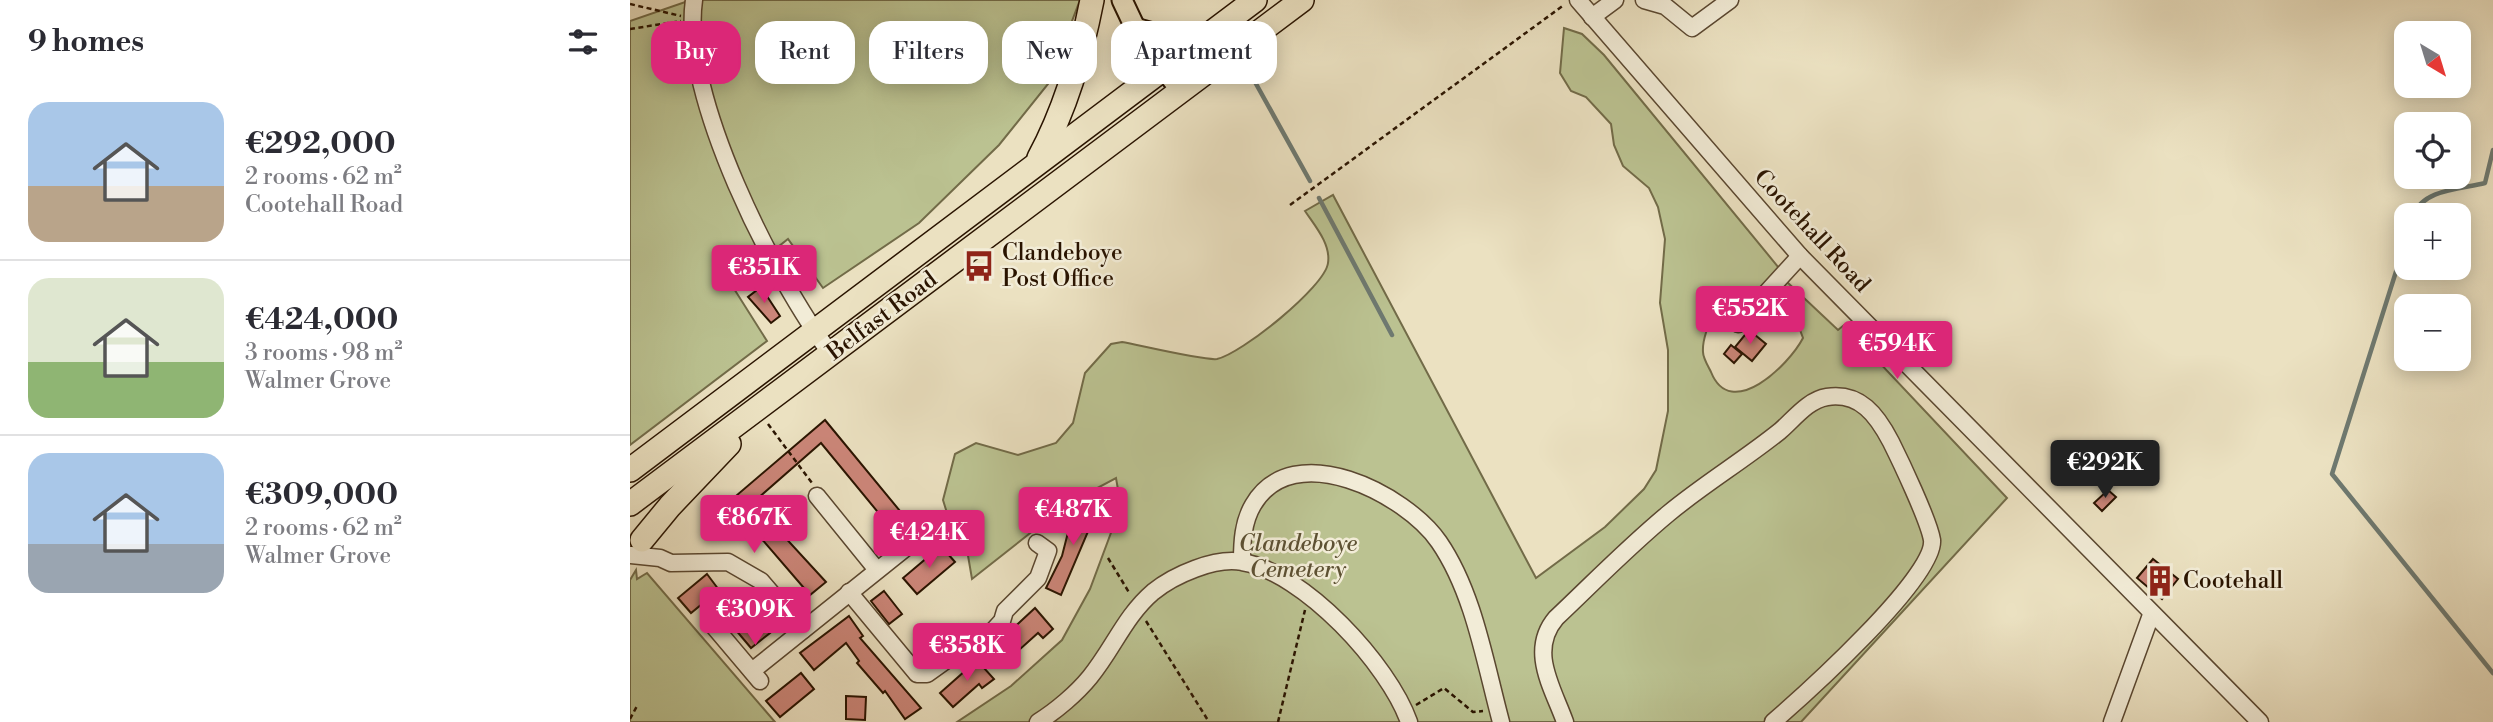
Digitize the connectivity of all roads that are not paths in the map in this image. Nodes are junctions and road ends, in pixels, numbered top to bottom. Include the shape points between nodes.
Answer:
1 (694, 0) edge
2 (1092, 0) edge
3 (1122, 0) edge
4 (1255, 0) edge
5 (1301, 0) edge
6 (1578, 0) edge
7 (1615, 0) edge
8 (1644, 0) edge
9 (1723, 2) edge
10 (1671, 3) edge
11 (1592, 16) junction
12 (1132, 21) edge
13 (1227, 21) edge
14 (1143, 84) edge
15 (1175, 84) edge
16 (1181, 91) junction
17 (1036, 164) junction
18 (1800, 256) junction
19 (1738, 324) dead end
20 (814, 331) junction
21 (831, 354) junction
22 (778, 395) junction
23 (630, 470) edge
24 (817, 496) road end
25 (630, 504) edge
26 (928, 530) dead end
27 (1037, 543) dead end
28 (633, 547) edge
29 (1242, 561) junction
30 (877, 570) junction
31 (849, 593) junction
32 (726, 611) dead end
33 (2151, 615) junction
34 (803, 630) junction
35 (1408, 716) edge
36 (1495, 719) edge
37 (1042, 721) edge
38 (1565, 722) edge
39 (1773, 722) edge
40 (2112, 722) edge
41 (2260, 722) edge

1 - 20 street via 691,19 702,96 748,210 792,298
2 - 17 highway via 1061,116
3 - 12 main road
4 - 13 highway, Belfast Road
5 - 16 highway, Belfast Road
6 - 11 street, Cootehall Road
7 - 11 street
8 - 10 street
9 - 10 street via 1692,28
11 - 18 street, Cootehall Road
14 - 17 highway, Belfast Road
15 - 16 main road
16 - 21 highway, Belfast Road
17 - 20 highway, Belfast Road
18 - 19 street
18 - 33 street, Cootehall Road
20 - 21 street
20 - 23 highway, Belfast Road
21 - 22 highway, Belfast Road
22 - 25 highway, Belfast Road
22 - 28 highway
24 - 30 street
26 - 30 street
27 - 31 street via 1048,551 1038,578 1005,611 1002,621 982,643 955,654 927,674 917,674
28 - 34 street via 671,563 728,562 761,581
29 - 35 street via 1284,578 1340,622 1369,656
29 - 36 street via 1243,533 1254,504 1285,479 1320,473 1355,481 1401,504 1438,541 1455,571 1475,626
29 - 37 street via 1173,579 1138,607 1090,677
30 - 31 street
31 - 34 street
32 - 34 street via 711,623 756,676
33 - 40 street
33 - 41 street, Cootehall Road
38 - 39 street via 1543,662 1545,635 1556,618 1668,513 1813,402 1826,397 1853,399 1877,416 1889,438 1929,530 1931,548 1905,591 1839,662

